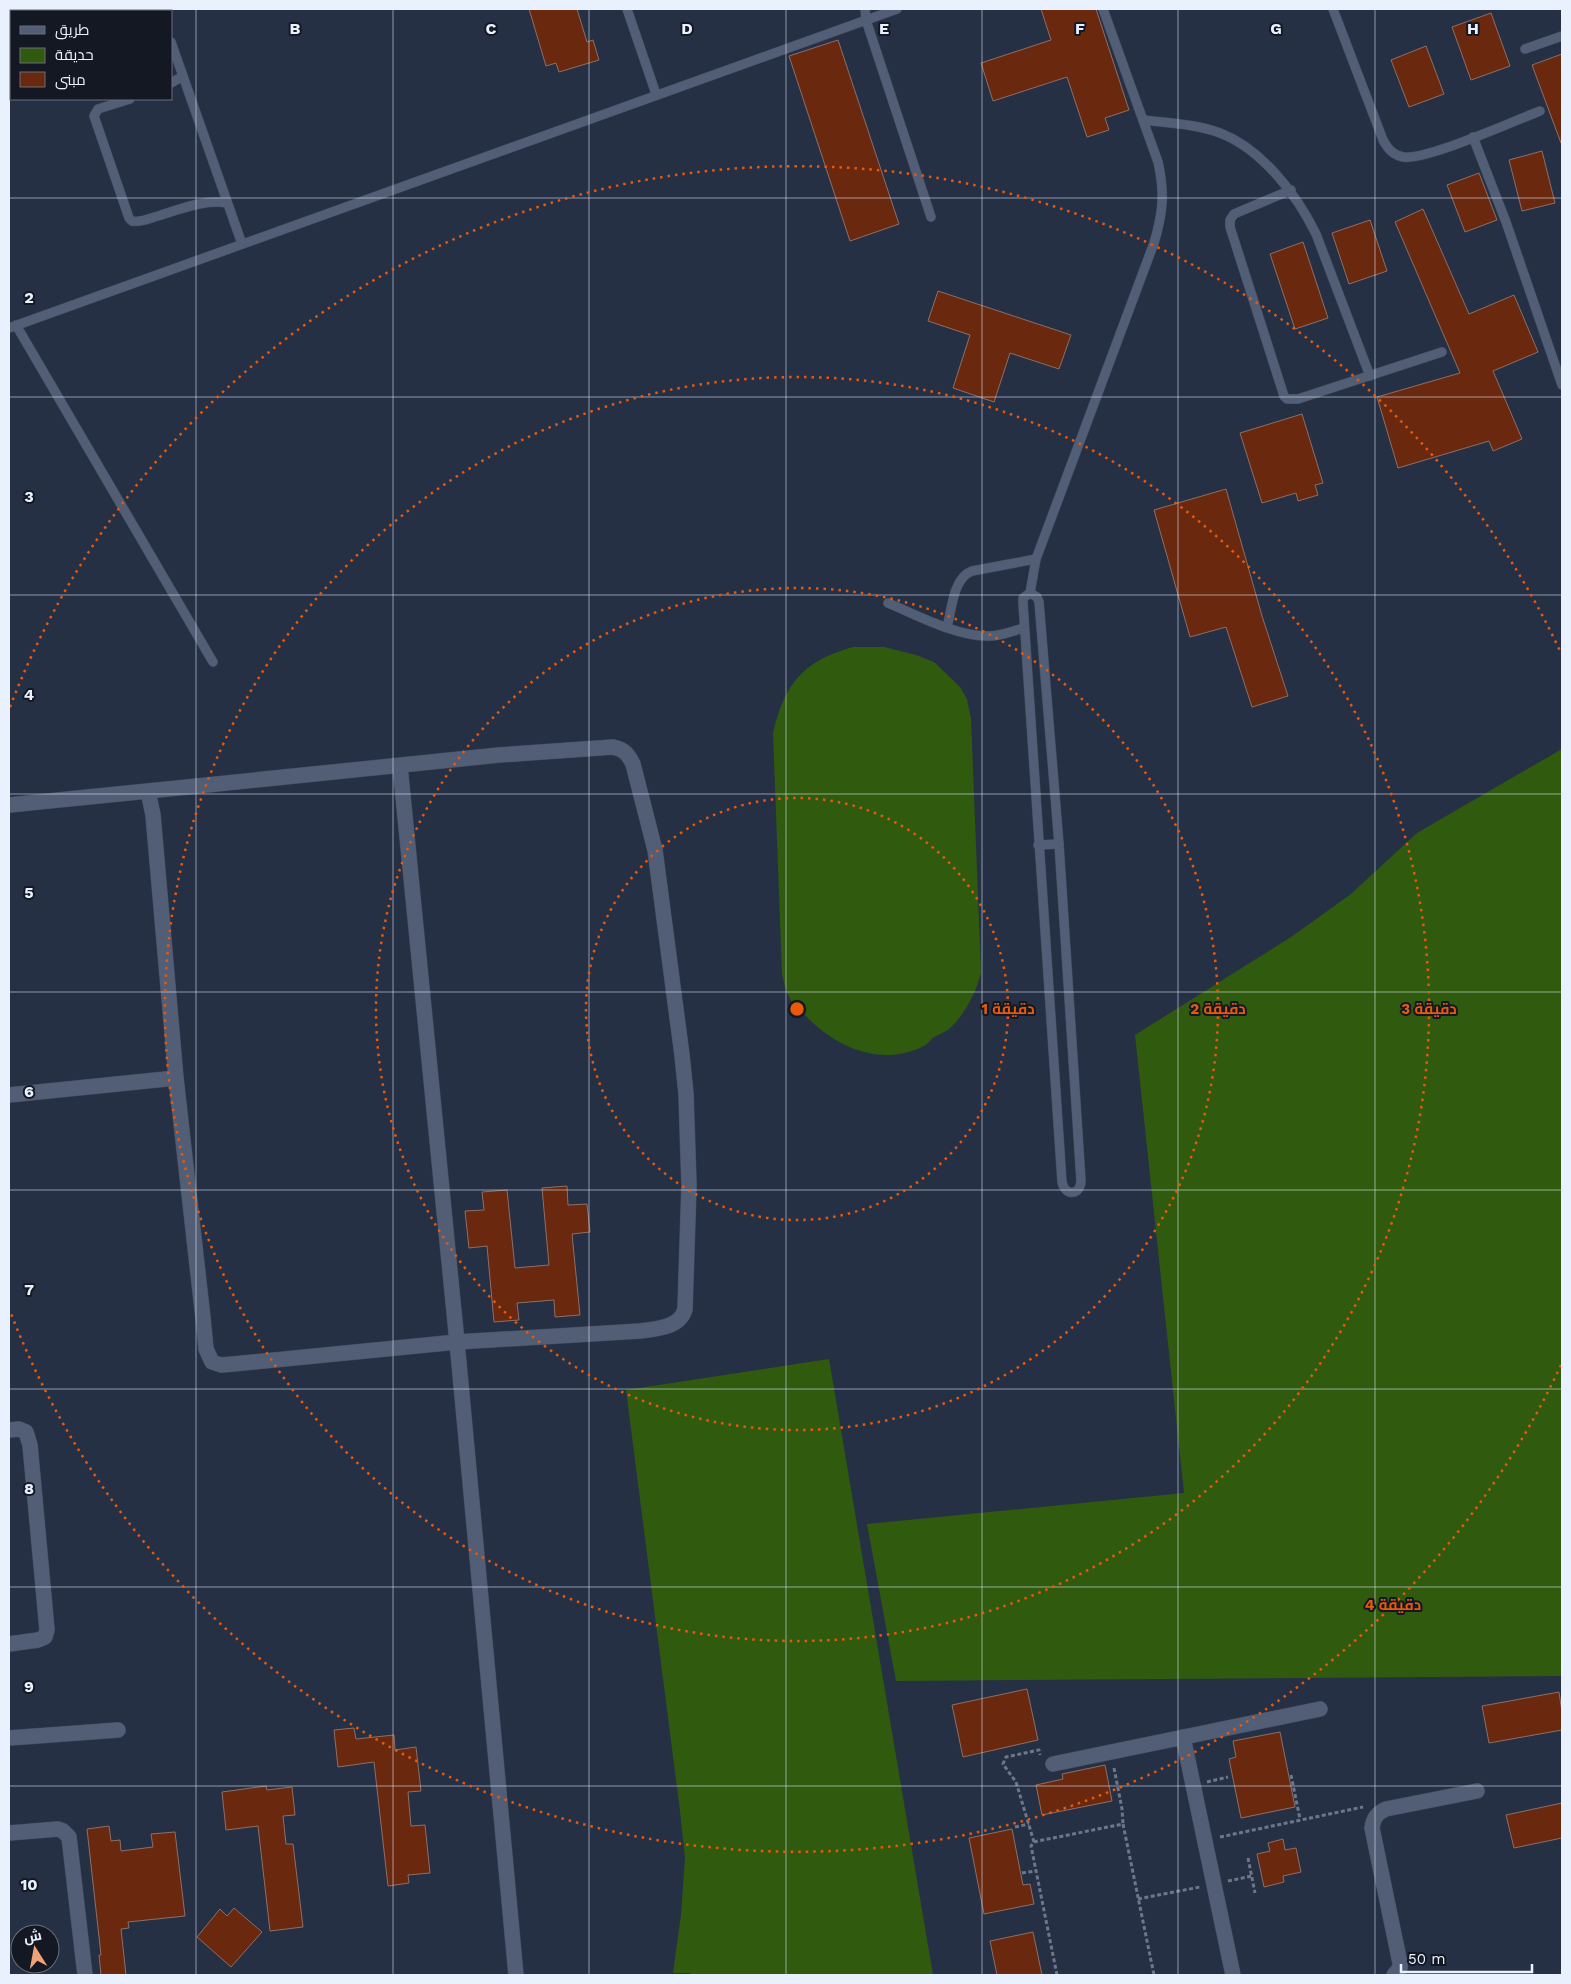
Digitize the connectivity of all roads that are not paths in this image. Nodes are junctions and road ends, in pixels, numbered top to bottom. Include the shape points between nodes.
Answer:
1 (627, 9) edge
2 (865, 9) edge
3 (897, 9) edge
4 (1103, 9) edge
5 (1333, 9) edge
6 (866, 20) junction
7 (1562, 36) edge
8 (172, 45) edge
9 (1525, 49) dead end
10 (183, 76) junction
11 (172, 82) edge
12 (656, 94) junction
13 (127, 100) edge
14 (1540, 111) dead end
15 (1143, 120) junction
16 (1473, 137) junction
17 (1291, 190) junction
18 (228, 203) junction
19 (931, 217) dead end
20 (242, 244) junction
21 (12, 327) edge
22 (1442, 352) dead end
23 (1370, 376) junction
24 (1562, 385) edge
25 (1036, 559) junction
26 (1030, 592) junction
27 (888, 603) dead end
28 (947, 627) junction
29 (1024, 628) junction
30 (213, 662) dead end
31 (400, 766) junction
32 (148, 791) junction
33 (9, 805) edge
34 (1059, 844) junction
35 (1038, 845) junction
36 (176, 1078) junction
37 (9, 1095) edge
38 (457, 1342) junction
39 (9, 1430) edge
40 (9, 1644) edge
41 (1320, 1709) dead end
42 (118, 1730) dead end
43 (1184, 1737) junction
44 (9, 1738) edge
45 (1053, 1764) road end
46 (1477, 1791) dead end
47 (9, 1833) edge
48 (85, 1975) edge
49 (516, 1975) edge
50 (1233, 1975) edge
51 (1394, 1975) edge

1 - 12 lane
2 - 6 lane
3 - 6 lane
4 - 15 lane
5 - 16 lane via 1383,140 1395,155 1416,157
6 - 12 lane
6 - 19 lane
7 - 9 lane
8 - 10 lane
10 - 11 lane
10 - 18 lane
12 - 20 lane
13 - 18 lane via 98,109 94,116 129,218 136,222 199,204
14 - 16 lane
15 - 17 lane via 1218,132 1235,140
15 - 25 lane via 1163,181 1161,221
16 - 24 lane
17 - 23 lane via 1316,234
17 - 23 lane via 1234,214 1230,220 1284,396 1298,399
18 - 20 lane
20 - 21 lane
21 - 30 lane
22 - 23 lane
25 - 26 lane
25 - 28 lane via 965,574 957,588
26 - 29 lane via 1024,598
26 - 34 lane via 1038,597 1039,602
27 - 28 lane
28 - 29 lane via 989,636
29 - 35 lane
31 - 32 street
31 - 38 street
31 - 38 street via 604,746 619,748 629,756 655,850 683,1065 689,1185 681,1318 660,1328 640,1331
32 - 33 street
32 - 36 street via 155,831
34 - 35 lane
34 - 35 lane via 1081,1181 1078,1191 1072,1193 1067,1192 1062,1182
36 - 37 street
36 - 38 street via 206,1349 212,1362 221,1365
38 - 49 street
39 - 40 street via 26,1432 30,1445 47,1630 45,1637 38,1640
41 - 43 street
42 - 44 street
43 - 45 street
43 - 50 street
46 - 51 street via 1380,1812 1372,1822 1400,1962
47 - 48 street via 58,1830 69,1837

